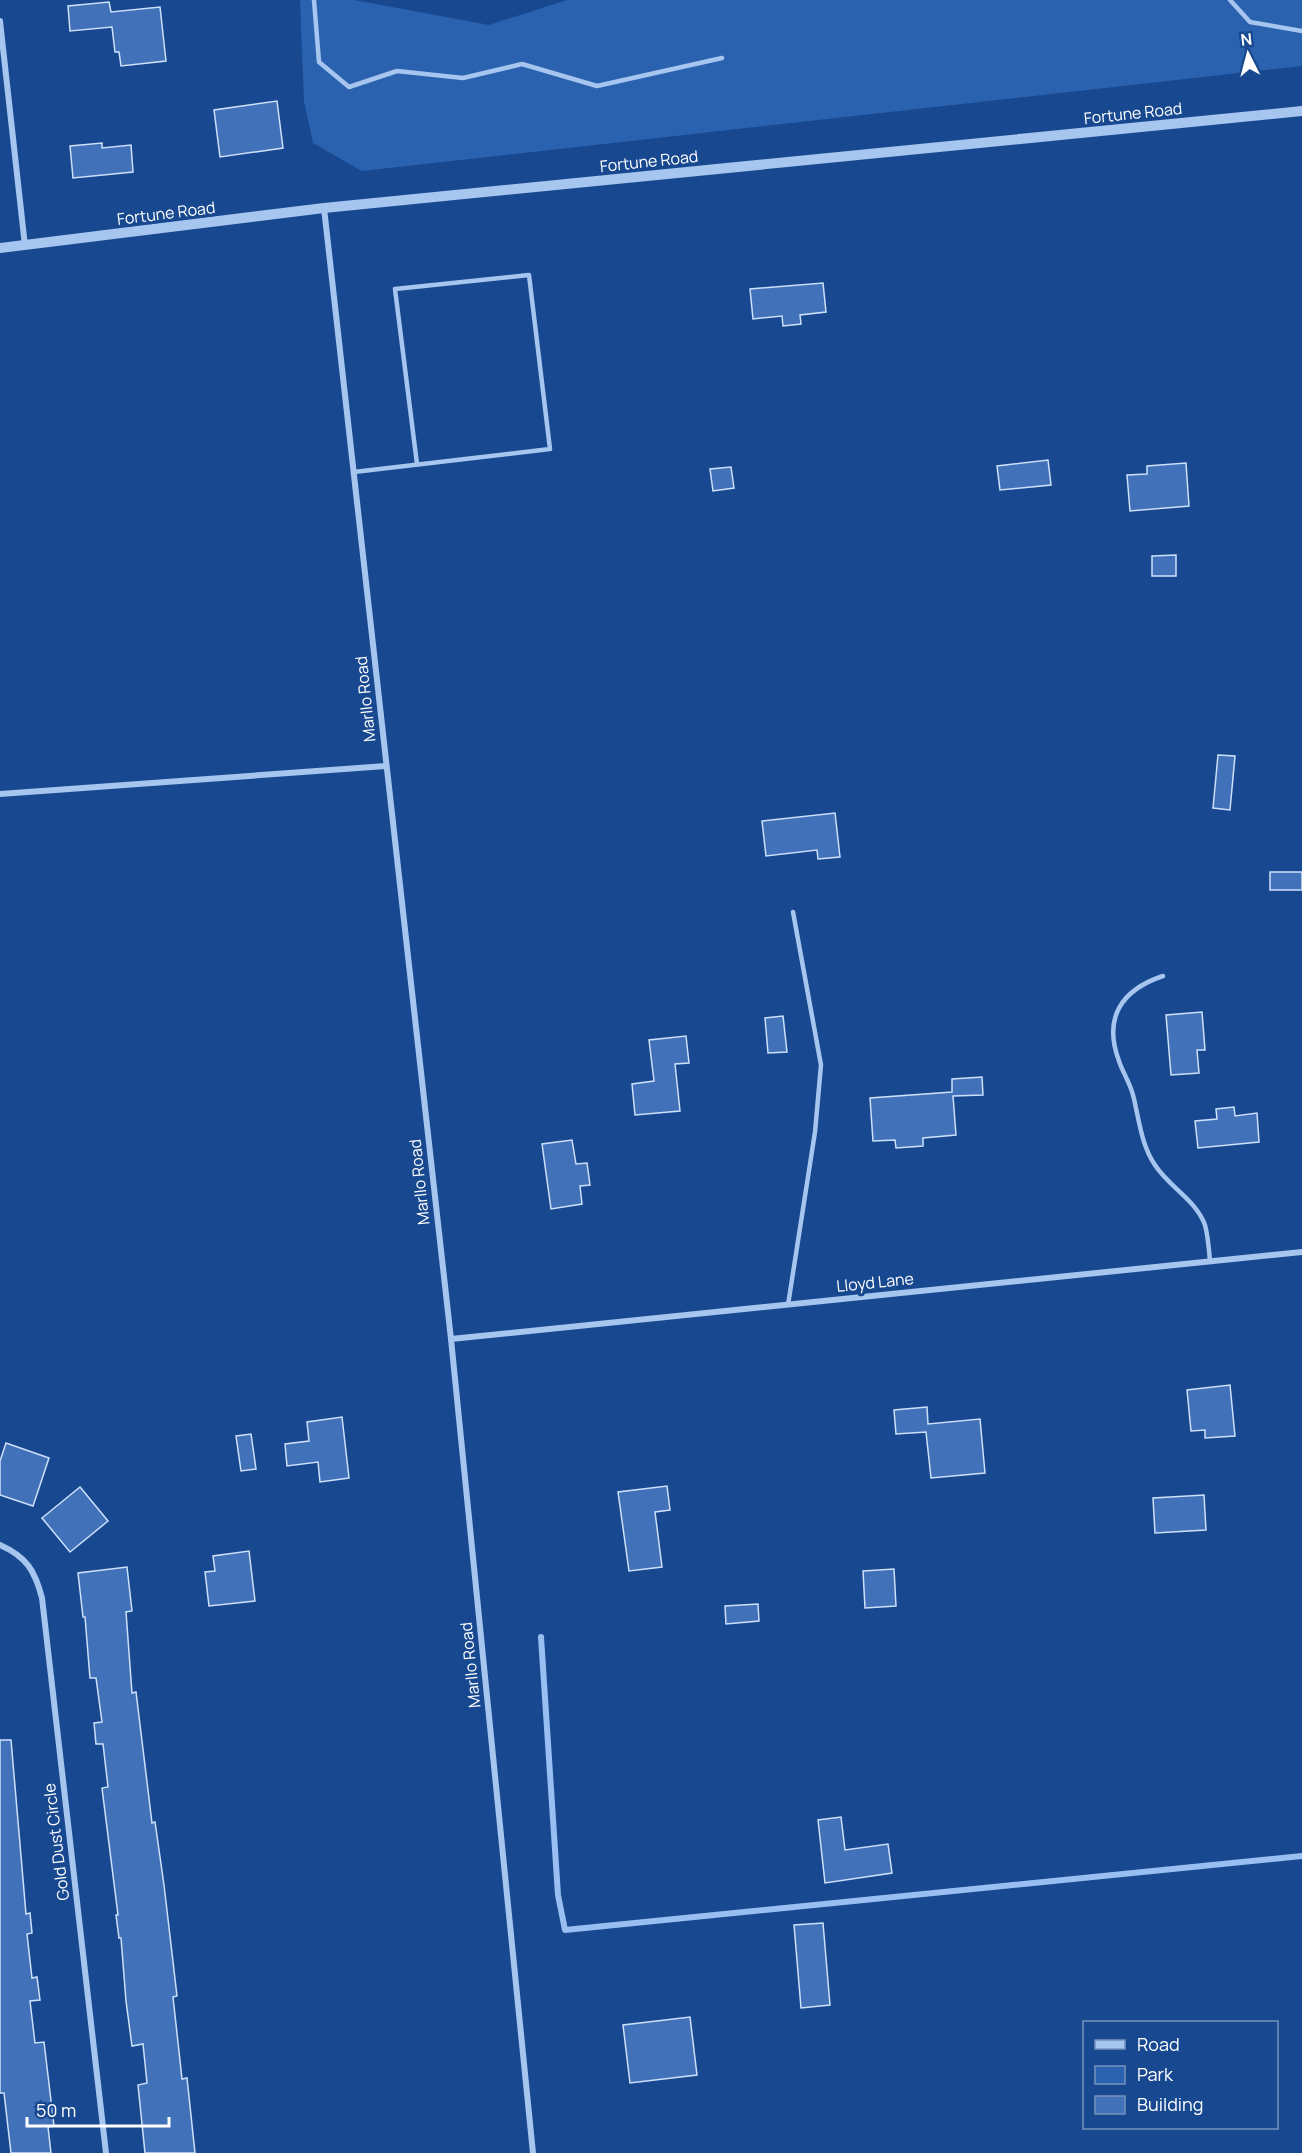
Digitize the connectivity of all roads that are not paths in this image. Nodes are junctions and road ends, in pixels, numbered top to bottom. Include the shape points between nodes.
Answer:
1 (314, 0) edge
2 (1230, 0) edge
3 (0, 21) edge
4 (1302, 31) edge
5 (722, 58) dead end
6 (1302, 111) edge
7 (324, 208) junction
8 (25, 246) junction
9 (0, 248) edge
10 (417, 464) junction
11 (354, 472) junction
12 (386, 766) junction
13 (0, 794) edge
14 (793, 912) dead end
15 (1163, 976) dead end
16 (1302, 1252) edge
17 (1210, 1261) junction
18 (788, 1305) junction
19 (451, 1339) junction
20 (0, 1545) edge
21 (106, 2153) edge
22 (533, 2153) edge

1 - 5 lane via 319,62 349,87 397,71 463,78 522,64 597,86
2 - 4 lane via 1250,22
3 - 8 street
6 - 7 street, Fortune Road
7 - 8 street, Fortune Road
7 - 11 street, Marllo Road
8 - 9 street, Fortune Road
10 - 10 lane via 549,449 529,275 395,289
10 - 11 lane
11 - 12 street, Marllo Road
12 - 13 street
12 - 19 street, Marllo Road
14 - 18 lane via 821,1065 815,1132
15 - 17 lane via 1147,981 1124,999 1114,1022 1114,1045 1130,1085 1148,1154 1164,1178 1198,1212 1207,1234
16 - 17 street, Lloyd Lane
17 - 18 street, Lloyd Lane
18 - 19 street, Lloyd Lane
19 - 22 street, Marllo Road
20 - 21 street, Gold Dust Circle via 25,1561 37,1578 42,1598

